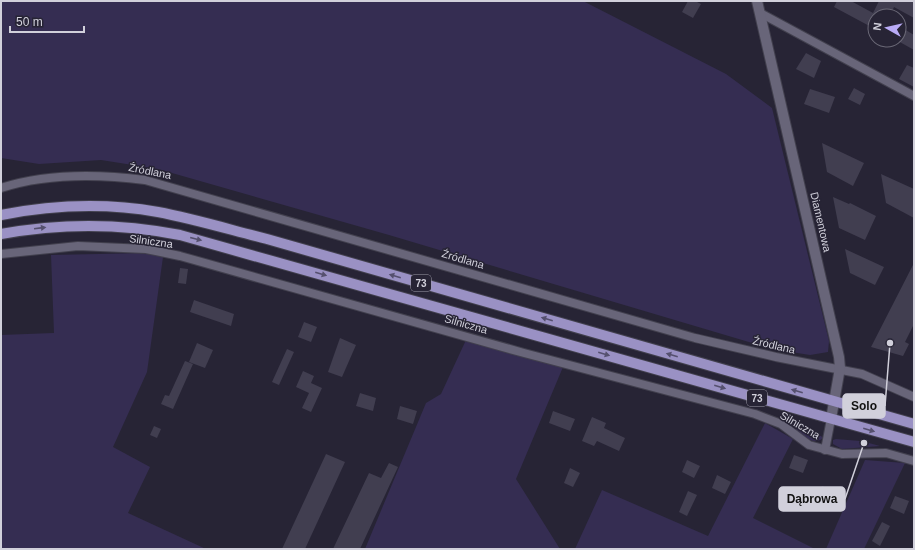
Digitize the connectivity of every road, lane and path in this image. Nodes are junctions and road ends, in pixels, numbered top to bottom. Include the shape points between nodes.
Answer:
1 (757, 1) edge
2 (760, 13) junction
3 (914, 96) edge
4 (1, 188) edge
5 (1, 215) edge
6 (1, 234) edge
7 (1, 254) edge
8 (840, 368) junction
9 (914, 397) edge
10 (834, 401) junction
11 (831, 419) junction
12 (914, 424) edge
13 (914, 442) edge
14 (825, 450) junction
15 (914, 461) edge

1 - 2 street, Diamentowa
2 - 3 street
2 - 8 street, Diamentowa
4 - 8 street, Źródlana via 73,176 145,180 695,338 809,364
10 -> 5 main road, 73 via 181,216 99,207 47,208
6 -> 11 main road, 73 via 40,228 92,225 124,226 180,235
7 - 14 street, Silniczna via 78,246 146,249 180,256 524,353 755,414 781,424 809,445
8 - 9 street, Źródlana via 862,374
8 - 10 street, Diamentowa
10 - 11 street, Diamentowa
10 - 12 main road, 73
11 -> 13 main road, 73
11 - 14 street, Diamentowa
14 - 15 street, Silniczna via 842,454 886,453

